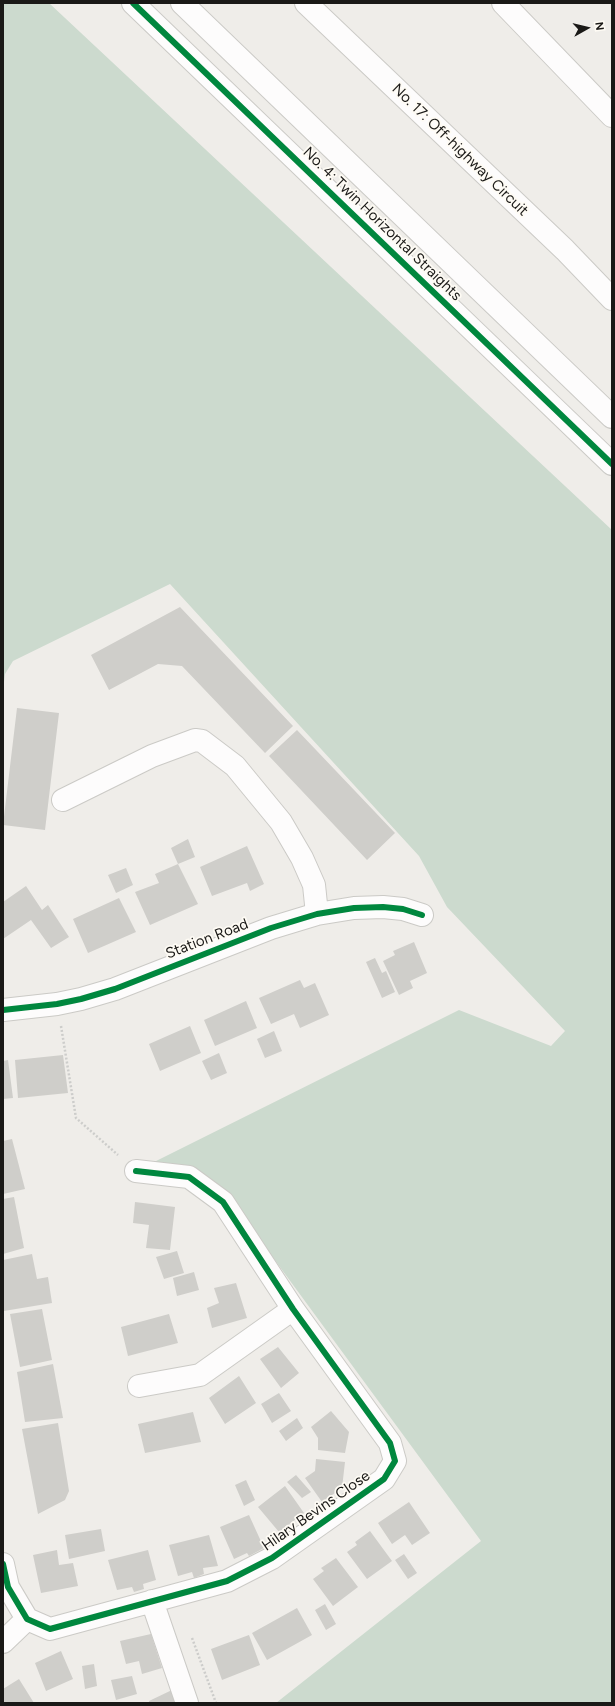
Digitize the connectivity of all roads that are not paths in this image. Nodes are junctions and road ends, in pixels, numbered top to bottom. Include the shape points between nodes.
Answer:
1 (133, 3) edge
2 (182, 3) edge
3 (306, 3) edge
4 (503, 3) edge
5 (612, 116) edge
6 (612, 299) edge
7 (612, 417) edge
8 (612, 464) edge
9 (63, 800) dead end
10 (317, 914) junction
11 (422, 915) dead end
12 (3, 1010) edge
13 (136, 1171) road end
14 (293, 1309) junction
15 (139, 1386) dead end
16 (3, 1564) edge
17 (152, 1601) junction
18 (27, 1619) junction
19 (3, 1642) edge
20 (187, 1703) edge

1 - 8 street, No. 4: Twin Horizontal Straights
2 - 7 street, No. 4: Twin Horizontal Straights
3 - 6 street, No. 17: Off-highway Circuit via 565,250
4 - 5 street
9 - 10 street via 152,756 195,740 202,741 235,766 281,822 314,885
10 - 11 street, Station Road via 354,908 383,907 403,909
10 - 12 street, Station Road via 271,928 115,989 57,1004
13 - 14 street, Hilary Bevins Close via 189,1177 223,1202
14 - 15 street via 200,1375
14 - 17 street, Hilary Bevins Close via 390,1443 395,1461 384,1479 272,1558 227,1581
16 - 18 street via 8,1587
17 - 18 street, Hilary Bevins Close via 50,1630
17 - 20 street
18 - 19 street

